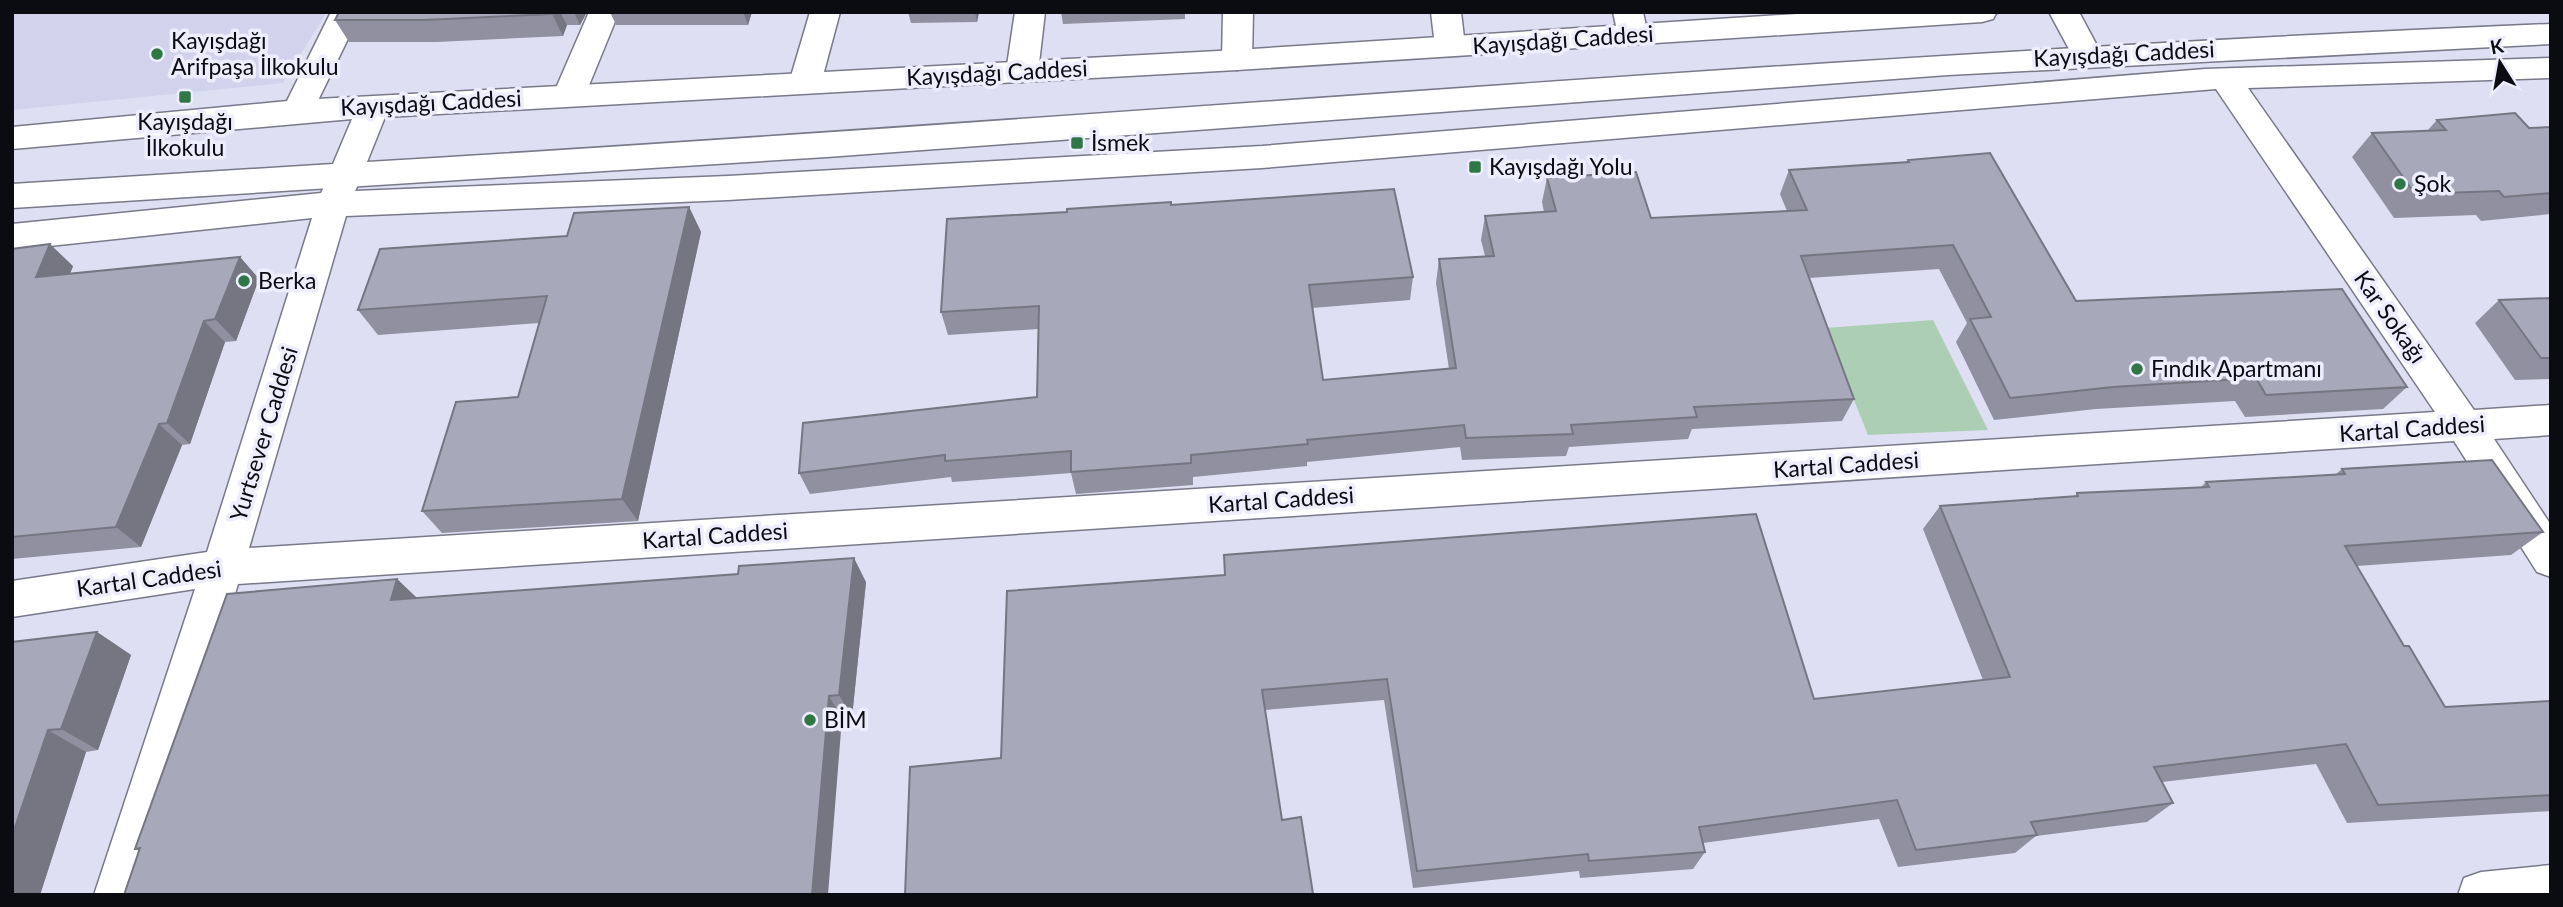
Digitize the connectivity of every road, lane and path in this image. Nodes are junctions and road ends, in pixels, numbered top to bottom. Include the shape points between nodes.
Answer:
1 (346, 12) edge
2 (604, 12) edge
3 (825, 12) edge
4 (1030, 12) edge
5 (1238, 12) edge
6 (1446, 12) edge
7 (1982, 12) edge
8 (2064, 12) edge
9 (1843, 17) edge
10 (1630, 24) edge
11 (2551, 34) edge
12 (1451, 46) junction
13 (2087, 55) junction
14 (1237, 60) junction
15 (2551, 68) edge
16 (1021, 72) junction
17 (2225, 78) junction
18 (805, 83) junction
19 (569, 95) junction
20 (373, 107) junction
21 (298, 111) junction
22 (12, 138) edge
23 (860, 143) junction
24 (1053, 169) junction
25 (340, 188) junction
26 (12, 196) edge
27 (12, 237) edge
28 (2551, 420) edge
29 (2465, 426) junction
30 (2551, 560) edge
31 (223, 567) junction
32 (12, 599) edge
33 (2551, 888) edge
34 (117, 895) edge
35 (2481, 895) edge

1 - 21 street
2 - 19 street
3 - 18 street
4 - 16 street
5 - 14 street
6 - 12 street
7 - 9 street, Kayışdağı Caddesi
8 - 13 street
9 - 10 street, Kayışdağı Caddesi
10 - 12 street, Kayışdağı Caddesi
11 - 13 street, Kayışdağı Caddesi
12 - 14 street, Kayışdağı Caddesi
13 - 23 street, Kayışdağı Caddesi
14 - 16 street, Kayışdağı Caddesi
15 - 17 street
16 - 18 street, Kayışdağı Caddesi
17 - 24 street via 1262,157
17 - 29 street, Kar Sokağı
18 - 19 street, Kayışdağı Caddesi
19 - 20 street, Kayışdağı Caddesi
20 - 21 street, Kayışdağı Caddesi
20 - 25 street, Yurtsever Caddesi
21 - 22 street, Kayışdağı Caddesi
23 - 24 street, Kayışdağı Caddesi
23 - 25 street, Kayışdağı Caddesi
24 - 25 street via 728,188
25 - 26 street, Kayışdağı Caddesi
25 - 27 street
25 - 31 street, Yurtsever Caddesi
28 - 29 street, Kartal Caddesi
29 - 30 street, Kar Sokağı
29 - 31 street, Kartal Caddesi
31 - 32 street, Kartal Caddesi
31 - 34 street, Yurtsever Caddesi
33 - 35 street

